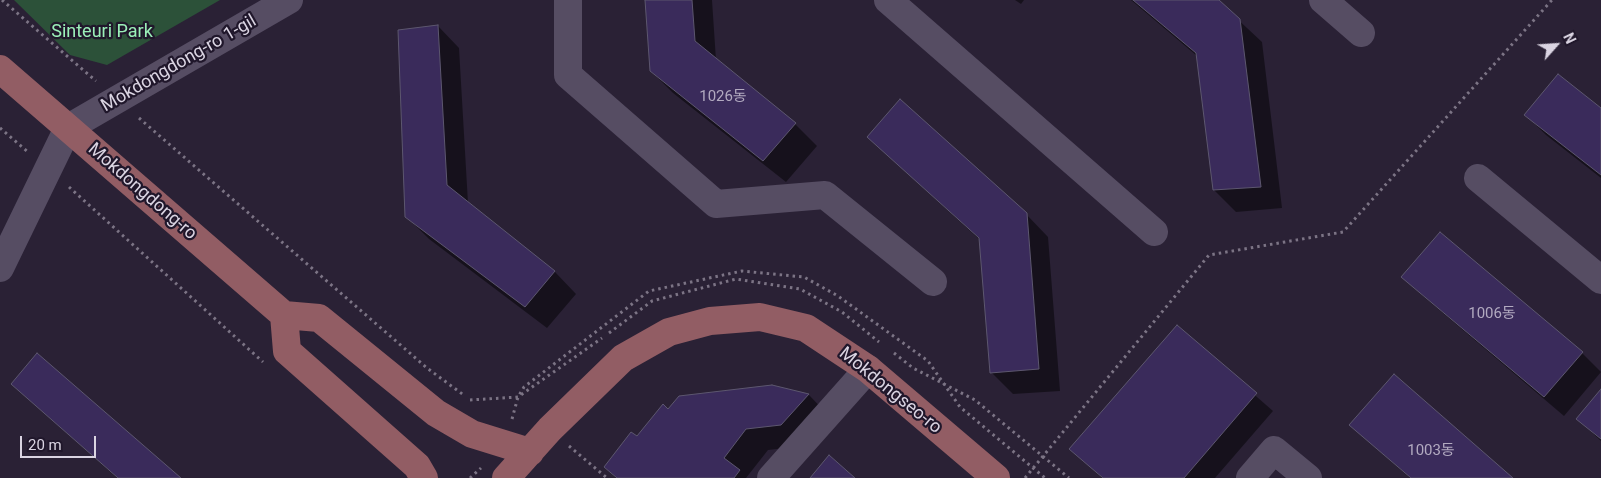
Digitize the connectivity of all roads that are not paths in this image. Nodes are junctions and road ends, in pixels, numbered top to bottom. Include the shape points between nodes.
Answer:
1 (290, 0) edge
2 (568, 0) edge
3 (888, 0) edge
4 (1323, 0) edge
5 (1361, 33) dead end
6 (0, 69) edge
7 (68, 128) junction
8 (1478, 178) dead end
9 (1154, 232) dead end
10 (0, 268) edge
11 (1601, 280) edge
12 (933, 282) dead end
13 (284, 315) junction
14 (868, 369) junction
15 (530, 452) junction
16 (424, 478) edge
17 (506, 478) edge
18 (771, 478) edge
19 (996, 478) edge
20 (1250, 478) edge
21 (1308, 478) edge

1 - 7 street, Mokdongdong-ro 1-gil
2 - 12 street via 568,75 716,204 825,195
3 - 9 street
4 - 5 street
6 - 7 main road, Mokdongdong-ro
7 - 10 street
7 - 13 main road, Mokdongdong-ro
8 - 11 street
13 - 15 main road via 319,318 436,412 472,434
13 - 16 main road via 287,351 418,466
14 - 15 main road, Mokdongseo-ro via 806,328 760,317 710,320 669,332 623,358
14 - 18 street
14 - 19 main road, Mokdongseo-ro
15 - 17 main road, Mokdongseo-ro
20 - 21 street via 1274,450

